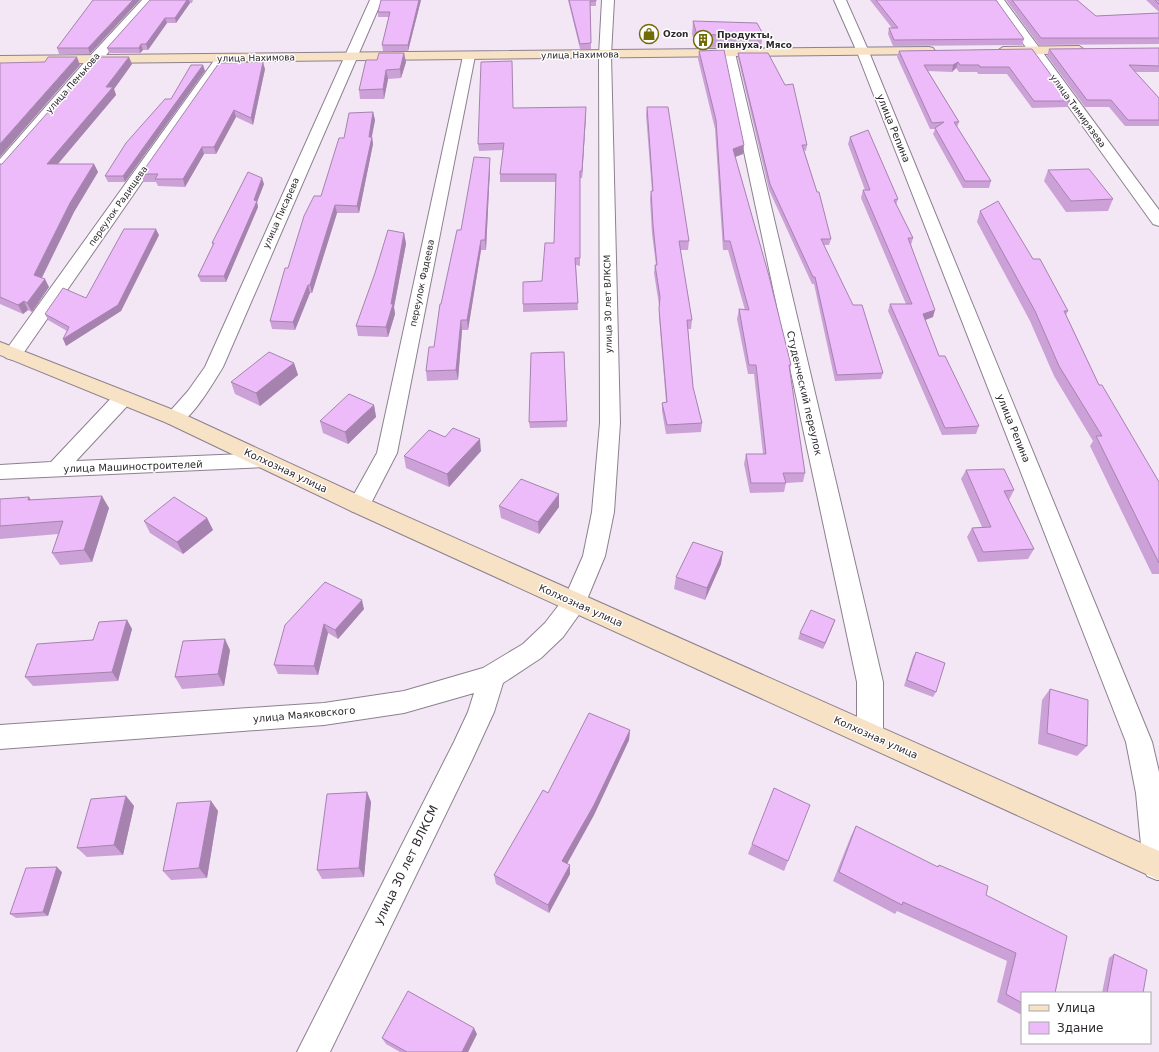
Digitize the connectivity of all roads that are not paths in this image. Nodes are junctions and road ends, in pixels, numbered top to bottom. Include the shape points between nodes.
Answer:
1 (148, 0) edge
2 (376, 0) edge
3 (608, 0) edge
4 (840, 0) edge
5 (998, 0) edge
6 (1034, 50) junction
7 (1089, 50) edge
8 (941, 51) edge
9 (988, 51) edge
10 (864, 52) junction
11 (729, 53) junction
12 (605, 55) junction
13 (469, 56) junction
14 (349, 57) junction
15 (222, 58) junction
16 (94, 59) junction
17 (0, 60) edge
18 (0, 168) edge
19 (1159, 221) edge
20 (7, 351) edge
21 (123, 398) junction
22 (174, 418) junction
23 (265, 460) junction
24 (58, 470) junction
25 (0, 472) edge
26 (359, 504) junction
27 (575, 602) junction
28 (492, 676) junction
29 (870, 734) junction
30 (0, 737) edge
31 (1158, 866) edge
32 (313, 1052) edge

1 - 16 street, улица Пенькова
2 - 14 street, улица Писарева
3 - 12 street, улица 30 лет ВЛКСМ
4 - 10 street, улица Репина
5 - 6 street, улица Тимирязева
6 - 7 street
6 - 9 street
6 - 19 street, улица Тимирязева
8 - 10 street, улица Нахимова
10 - 11 street, улица Нахимова
10 - 31 street, улица Репина via 1139,742 1150,793
11 - 12 street, улица Нахимова
11 - 29 street, Студенческий переулок via 870,682
12 - 13 street, улица Нахимова
12 - 27 street, улица 30 лет ВЛКСМ via 610,423 603,512 594,556
13 - 14 street, улица Нахимова
13 - 26 street, переулок Фадеева via 387,453
14 - 15 street, улица Нахимова
14 - 22 street, улица Писарева via 214,368
15 - 16 street, улица Нахимова
15 - 20 street, переулок Радищева
16 - 17 street, улица Нахимова
16 - 18 street, улица Пенькова
20 - 21 street, Колхозная улица
21 - 22 street, Колхозная улица
21 - 24 street
22 - 23 street, Колхозная улица
23 - 24 street, улица Машиностроителей
23 - 26 street, Колхозная улица
24 - 25 street, улица Машиностроителей
26 - 27 street, Колхозная улица
27 - 28 street, улица Маяковского via 554,630 532,651
27 - 29 street, Колхозная улица
28 - 30 street, улица Маяковского via 404,702 324,714
28 - 32 street, улица 30 лет ВЛКСМ via 481,712 469,738
29 - 31 street, Колхозная улица

